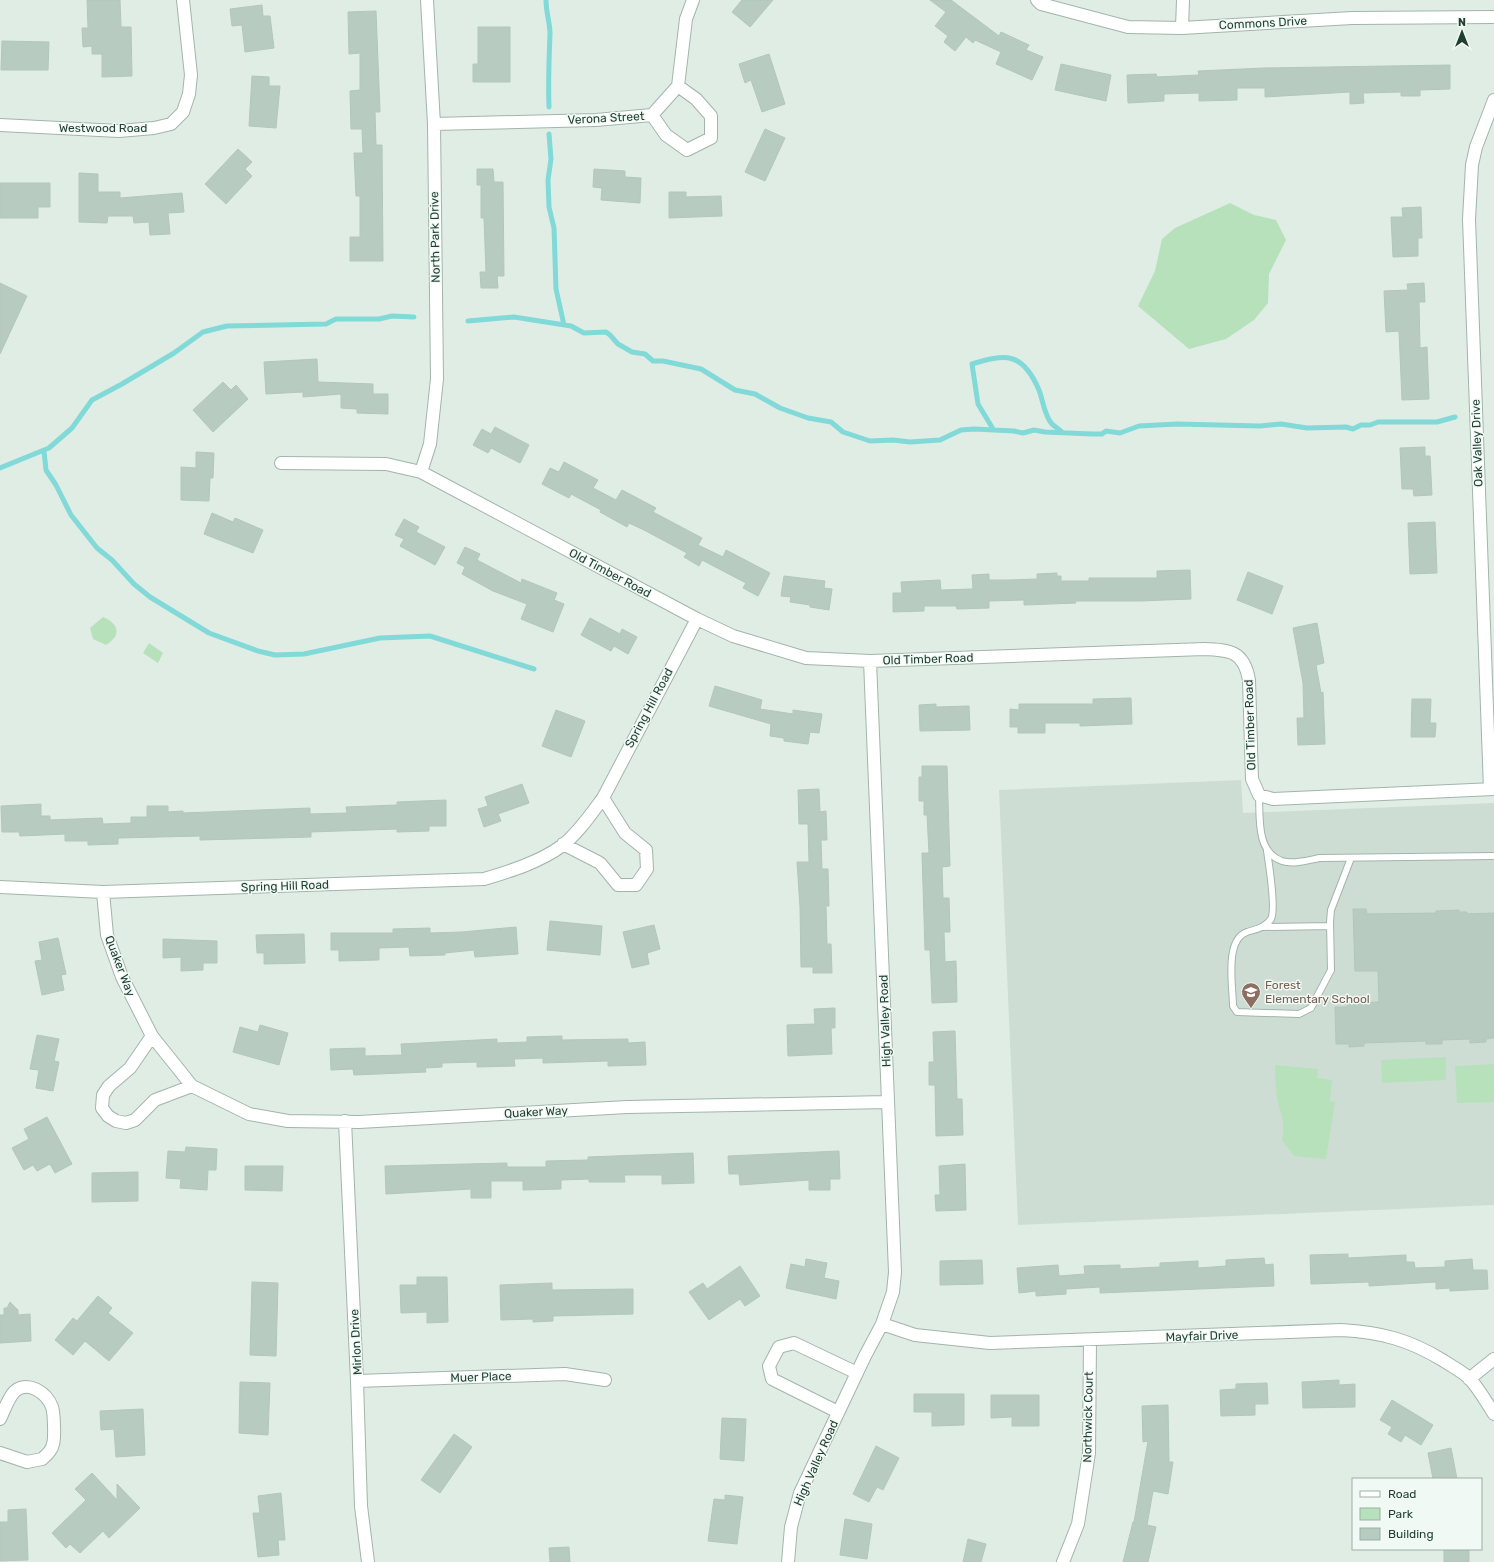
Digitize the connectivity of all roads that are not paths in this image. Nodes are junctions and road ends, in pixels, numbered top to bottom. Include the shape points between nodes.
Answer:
1 (183, 0) edge
2 (427, 0) edge
3 (693, 0) edge
4 (1037, 0) edge
5 (1183, 0) edge
6 (1494, 17) edge
7 (1182, 28) junction
8 (678, 86) junction
9 (1494, 100) edge
10 (652, 115) junction
11 (434, 124) junction
12 (0, 125) edge
13 (281, 463) dead end
14 (421, 472) junction
15 (697, 619) junction
16 (870, 661) junction
17 (1492, 789) edge
18 (1259, 795) junction
19 (602, 798) junction
20 (563, 844) junction
21 (1267, 851) junction
22 (1494, 856) edge
23 (1351, 858) junction
24 (0, 887) edge
25 (103, 892) junction
26 (1330, 926) junction
27 (1263, 927) junction
28 (152, 1036) junction
29 (192, 1086) junction
30 (888, 1102) junction
31 (345, 1122) junction
32 (882, 1324) junction
33 (1090, 1340) junction
34 (1494, 1359) edge
35 (857, 1373) junction
36 (1469, 1379) junction
37 (605, 1380) dead end
38 (357, 1381) junction
39 (838, 1412) junction
40 (1494, 1414) edge
41 (0, 1419) edge
42 (0, 1453) edge
43 (368, 1562) edge
44 (788, 1562) edge
45 (1063, 1562) edge

1 - 12 street, Westwood Road via 191,75 184,112 171,124 118,131
2 - 11 street, North Park Drive
3 - 8 street via 686,19
4 - 7 street, Commons Drive via 1041,4 1128,28
5 - 7 street
6 - 7 street, Commons Drive via 1352,18
8 - 10 street, Verona Street
8 - 10 street via 696,99 710,116 710,138 687,150 666,135
9 - 17 street, Oak Valley Drive via 1472,165 1469,219
10 - 11 street, Verona Street via 596,120
11 - 14 street, North Park Drive via 438,379 430,444
13 - 14 street, Old Timber Road via 386,464
14 - 15 street, Old Timber Road
15 - 16 street, Old Timber Road via 733,636 806,658
15 - 19 street, Spring Hill Road
16 - 18 street, Old Timber Road via 1226,650 1242,659 1246,665 1249,680 1252,780
16 - 30 street, High Valley Road
17 - 18 street via 1273,799
18 - 21 lane via 1261,836
19 - 20 street, Spring Hill Road via 584,823
19 - 20 street via 624,833 646,850 647,869 636,885 618,885 600,863
20 - 25 street, Spring Hill Road via 518,869 484,879
21 - 23 lane via 1283,861
21 - 27 lane via 1272,902 1271,918
22 - 23 lane
23 - 26 lane via 1331,910
24 - 25 street, Spring Hill Road
25 - 28 street, Quaker Way via 107,935 122,977
26 - 27 lane
26 - 27 lane via 1330,970 1311,1008 1299,1014 1237,1012 1233,1006 1232,954 1235,942 1246,932
28 - 29 street, Quaker Way
28 - 29 street via 130,1068 109,1086 103,1096 102,1108 108,1116 126,1123 135,1120 155,1100
29 - 31 street, Quaker Way via 249,1114 288,1122
30 - 31 street, Quaker Way via 627,1107
30 - 32 street, High Valley Road via 895,1272 893,1292
31 - 38 street, Mirlon Drive
32 - 33 street, Mayfair Drive via 915,1336 990,1343
32 - 35 street, High Valley Road
33 - 36 street, Mayfair Drive via 1369,1331 1398,1338 1423,1348
33 - 45 street, Northwick Court via 1089,1453 1078,1524
34 - 36 street
35 - 39 street, High Valley Road
35 - 39 street, High Valley Road via 794,1343 779,1347 769,1366 772,1379
36 - 40 street, Mayfair Drive
37 - 38 street, Muer Place via 565,1374
38 - 43 street, Mirlon Drive via 361,1506
39 - 44 street, High Valley Road via 800,1493 791,1527
41 - 42 street via 14,1392 20,1388 31,1387 40,1391 53,1408 54,1444 42,1459 27,1462

